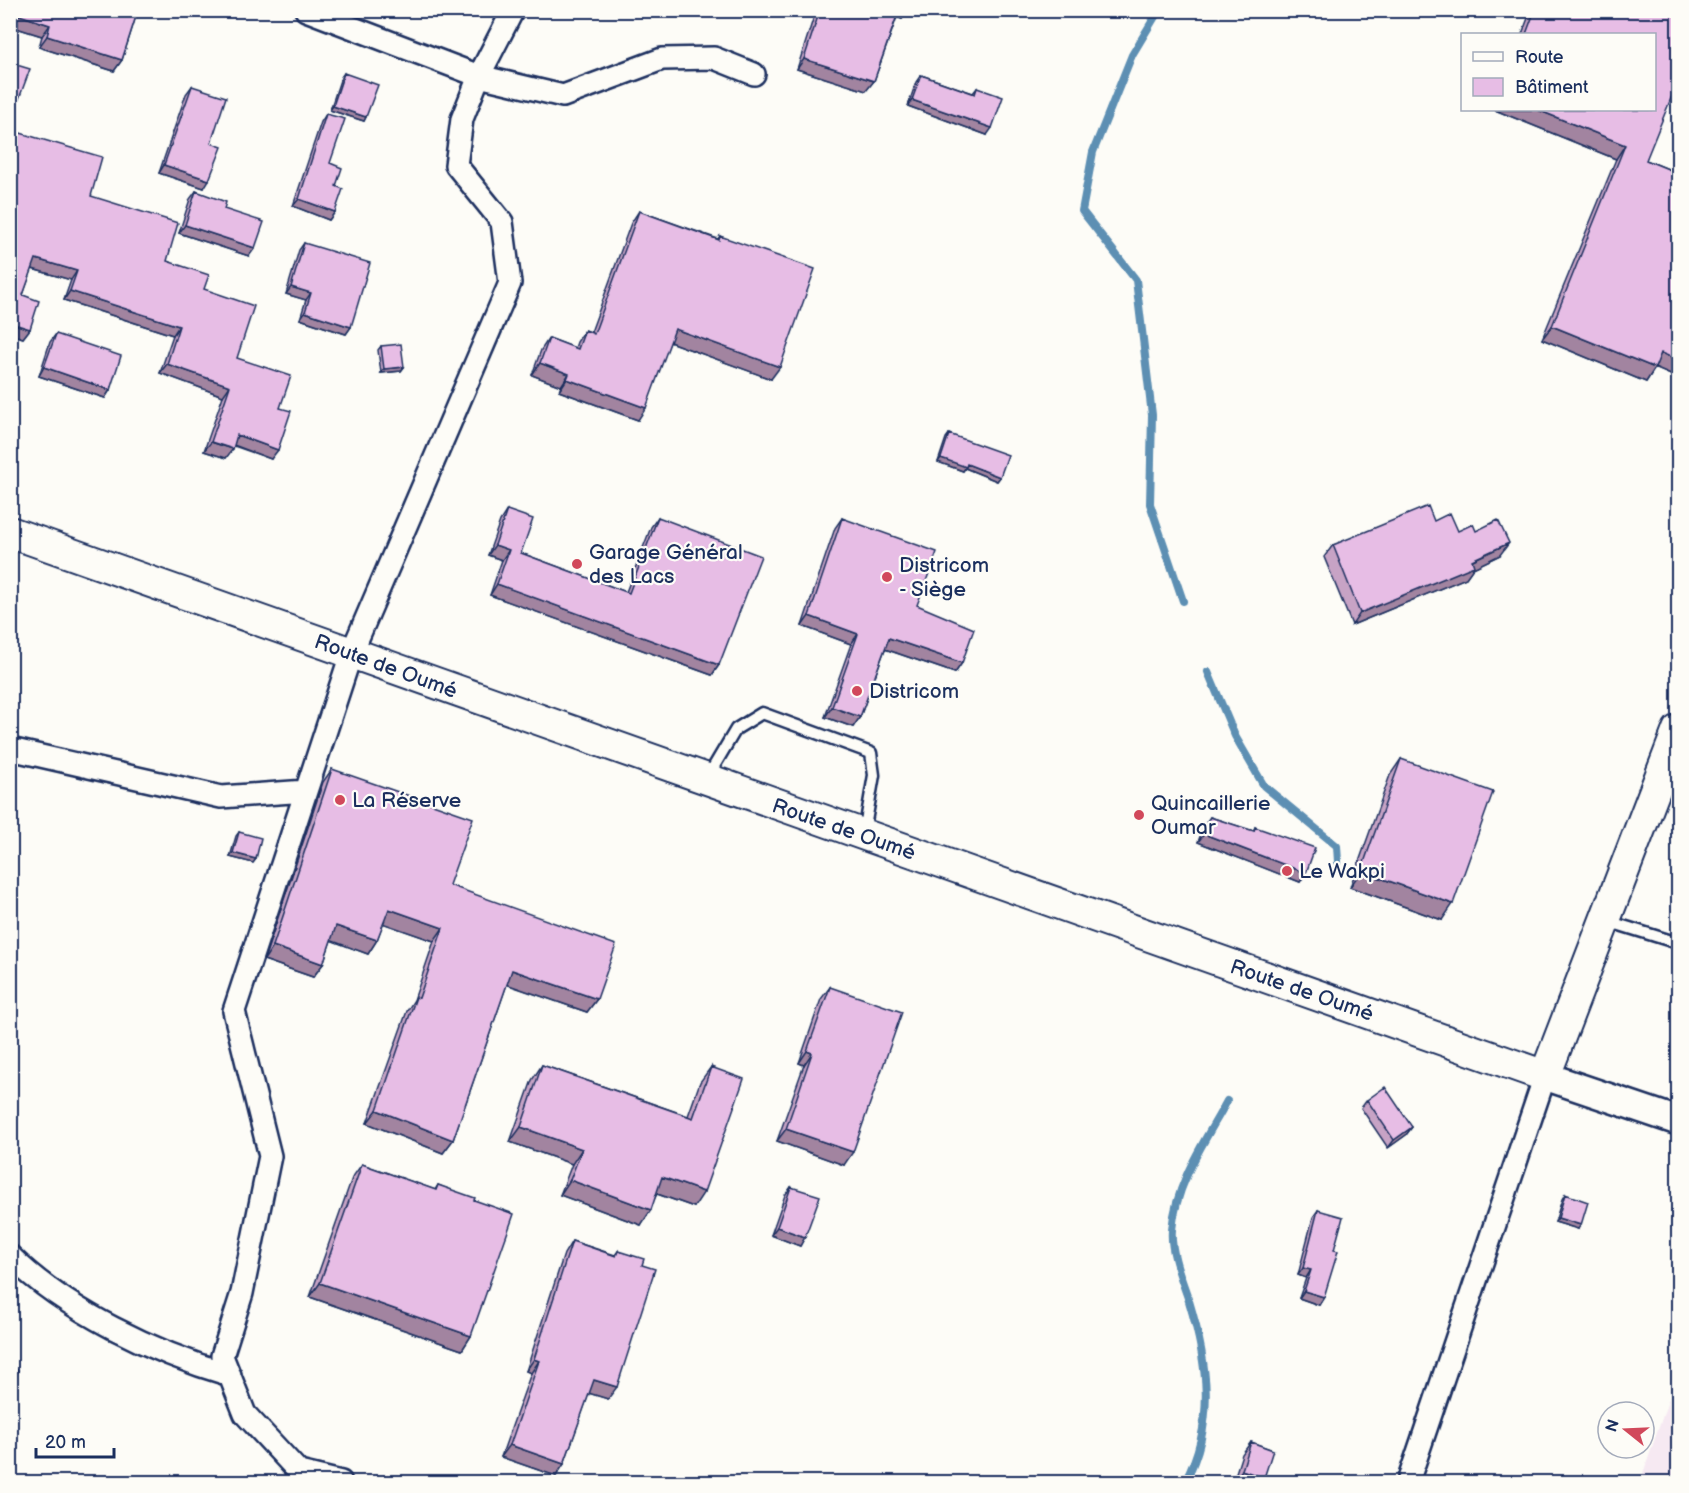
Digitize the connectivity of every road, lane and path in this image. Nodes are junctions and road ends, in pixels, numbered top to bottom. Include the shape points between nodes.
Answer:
1 (306, 10) edge
2 (513, 10) edge
3 (754, 74) dead end
4 (479, 76) junction
5 (10, 532) edge
6 (351, 654) junction
7 (1676, 742) edge
8 (10, 749) edge
9 (706, 780) junction
10 (306, 791) junction
11 (864, 836) junction
12 (1605, 920) junction
13 (1678, 943) edge
14 (1545, 1076) junction
15 (1678, 1121) edge
16 (10, 1256) edge
17 (230, 1376) junction
18 (341, 1482) edge
19 (1408, 1482) edge

1 - 4 street
2 - 4 street
3 - 4 street via 714,58 662,59 563,96
4 - 6 street via 462,119 456,165 502,222 510,283
5 - 6 main road, Route de Oumé
6 - 9 main road, Route de Oumé
6 - 10 street
7 - 12 main road
8 - 10 street via 220,797
9 - 11 main road, Route de Oumé
9 - 11 lane via 736,729 762,713 871,753 874,776
10 - 17 street via 234,1011 270,1156 242,1293 222,1356
11 - 14 main road, Route de Oumé
12 - 13 lane
12 - 14 main road
14 - 15 street, Route de Oumé
14 - 19 street
16 - 17 street via 31,1276 118,1331 178,1360
17 - 18 street via 245,1414 300,1472

